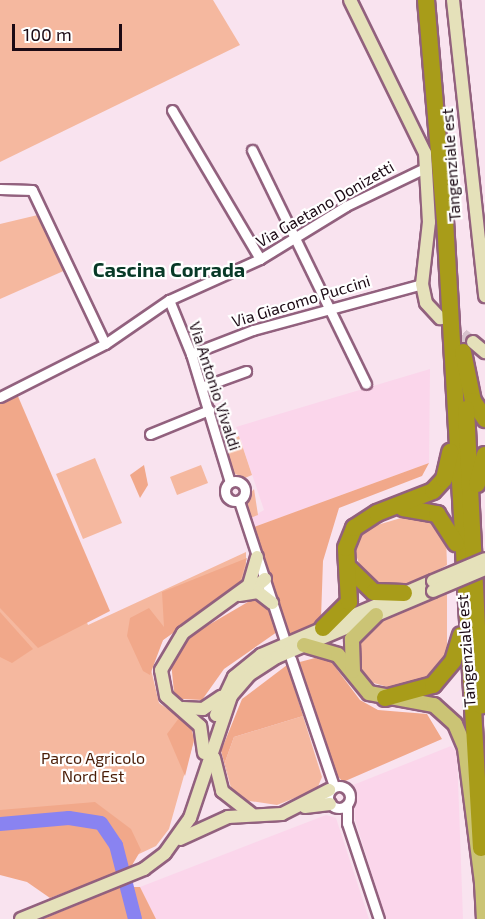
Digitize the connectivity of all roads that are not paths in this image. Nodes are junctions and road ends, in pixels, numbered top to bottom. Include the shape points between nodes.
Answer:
1 (350, 0) edge
2 (426, 0) edge
3 (437, 0) edge
4 (453, 0) edge
5 (172, 110) dead end
6 (252, 150) dead end
7 (423, 169) junction
8 (0, 189) edge
9 (296, 239) junction
10 (260, 259) junction
11 (422, 284) junction
12 (485, 296) edge
13 (169, 300) junction
14 (327, 308) junction
15 (440, 318) tunnel mouth
16 (105, 344) junction
17 (468, 347) junction
18 (485, 352) edge
19 (191, 354) junction
20 (246, 370) dead end
21 (366, 384) dead end
22 (202, 387) junction
23 (0, 397) edge
24 (209, 410) junction
25 (454, 411) junction
26 (485, 419) edge
27 (150, 434) dead end
28 (485, 455) edge
29 (230, 482) junction
30 (239, 501) junction
31 (396, 508) junction
32 (472, 526) junction
33 (473, 555) edge
34 (257, 557) junction
35 (346, 560) junction
36 (485, 569) edge
37 (264, 579) junction
38 (433, 586) junction
39 (485, 587) edge
40 (247, 589) junction
41 (404, 593) junction
42 (272, 603) junction
43 (464, 614) junction
44 (376, 615) junction
45 (323, 628) junction
46 (284, 638) dead end
47 (304, 645) junction
48 (291, 659) dead end
49 (485, 660) edge
50 (354, 676) junction
51 (480, 677) junction
52 (228, 691) junction
53 (485, 697) edge
54 (385, 698) junction
55 (180, 708) junction
56 (215, 741) junction
57 (204, 753) junction
58 (332, 788) junction
59 (347, 805) junction
60 (333, 806) junction
61 (293, 810) junction
62 (255, 816) junction
63 (348, 823) junction
64 (175, 842) junction
65 (481, 848) junction
66 (485, 865) edge
67 (144, 869) junction
68 (483, 891) junction
69 (21, 919) edge
70 (379, 919) edge
71 (484, 919) edge

1 - 7 main road via 415,128
2 - 25 highway, Tangenziale est
3 - 17 highway, Tangenziale est
4 - 12 main road
5 - 10 street
6 - 9 street
7 - 9 street, Via Gaetano Donizetti
7 - 11 main road via 429,197
8 - 16 street via 32,190
9 - 10 street, Via Gaetano Donizetti
9 - 14 street
10 - 13 street, Via Gaetano Donizetti
11 - 14 street, Via Giacomo Puccini
11 - 15 main road via 426,303
13 - 16 street, Via Gaetano Donizetti
13 - 19 street, Via Antonio Vivaldi
14 - 19 street, Via Giacomo Puccini
14 - 21 street
16 - 23 street, Via Gaetano Donizetti
17 - 18 main road
17 - 26 highway via 473,401
17 - 32 highway, Tangenziale est
19 - 22 street, Via Antonio Vivaldi
20 - 22 street
22 - 24 street, Via Antonio Vivaldi
24 - 27 street
24 - 29 street, Via Antonio Vivaldi
25 - 31 highway via 444,479 430,494
25 - 33 highway, Tangenziale est
28 - 32 highway via 477,471 478,505
29 - 30 street, Via Antonio Vivaldi via 225,495
29 - 30 street, Via Antonio Vivaldi via 244,488
30 - 34 street, Via Antonio Vivaldi
31 - 33 highway via 437,514
31 - 35 highway via 358,524 347,544
32 - 33 highway, Tangenziale est
33 - 38 main road, bridge
33 - 39 highway
33 - 43 highway, Tangenziale est
33 - 51 highway, Tangenziale est
34 - 37 street, Via Antonio Vivaldi
34 - 40 main road
35 - 41 highway via 368,589
35 - 45 highway via 349,602
36 - 38 main road, bridge
37 - 40 main road
37 - 42 street, Via Antonio Vivaldi
38 - 41 main road
38 - 44 main road
40 - 42 main road
40 - 55 main road via 183,633 165,658 162,688
41 - 45 main road
42 - 46 street, Via Antonio Vivaldi
43 - 54 highway via 457,652 439,680 418,693
43 - 65 highway, Tangenziale est
44 - 47 main road
44 - 50 main road via 352,639
45 - 52 main road via 261,655
47 - 50 main road via 329,650
47 - 52 main road via 262,665
48 - 58 street
49 - 51 highway
50 - 54 main road via 369,693
51 - 53 highway
51 - 65 highway, Tangenziale est
52 - 55 main road via 203,709
52 - 56 main road
52 - 57 main road
54 - 68 main road via 434,705 461,734
55 - 57 main road via 200,726
56 - 62 main road via 213,765 222,791 235,806
56 - 64 main road via 190,818
57 - 67 main road via 175,832
58 - 59 street via 349,791
58 - 60 street
58 - 61 main road
59 - 60 street
59 - 63 street
60 - 61 main road
60 - 63 street
61 - 62 main road
62 - 64 main road via 212,821
63 - 70 street
64 - 67 main road
65 - 68 main road
66 - 68 main road
67 - 69 main road
68 - 71 main road

